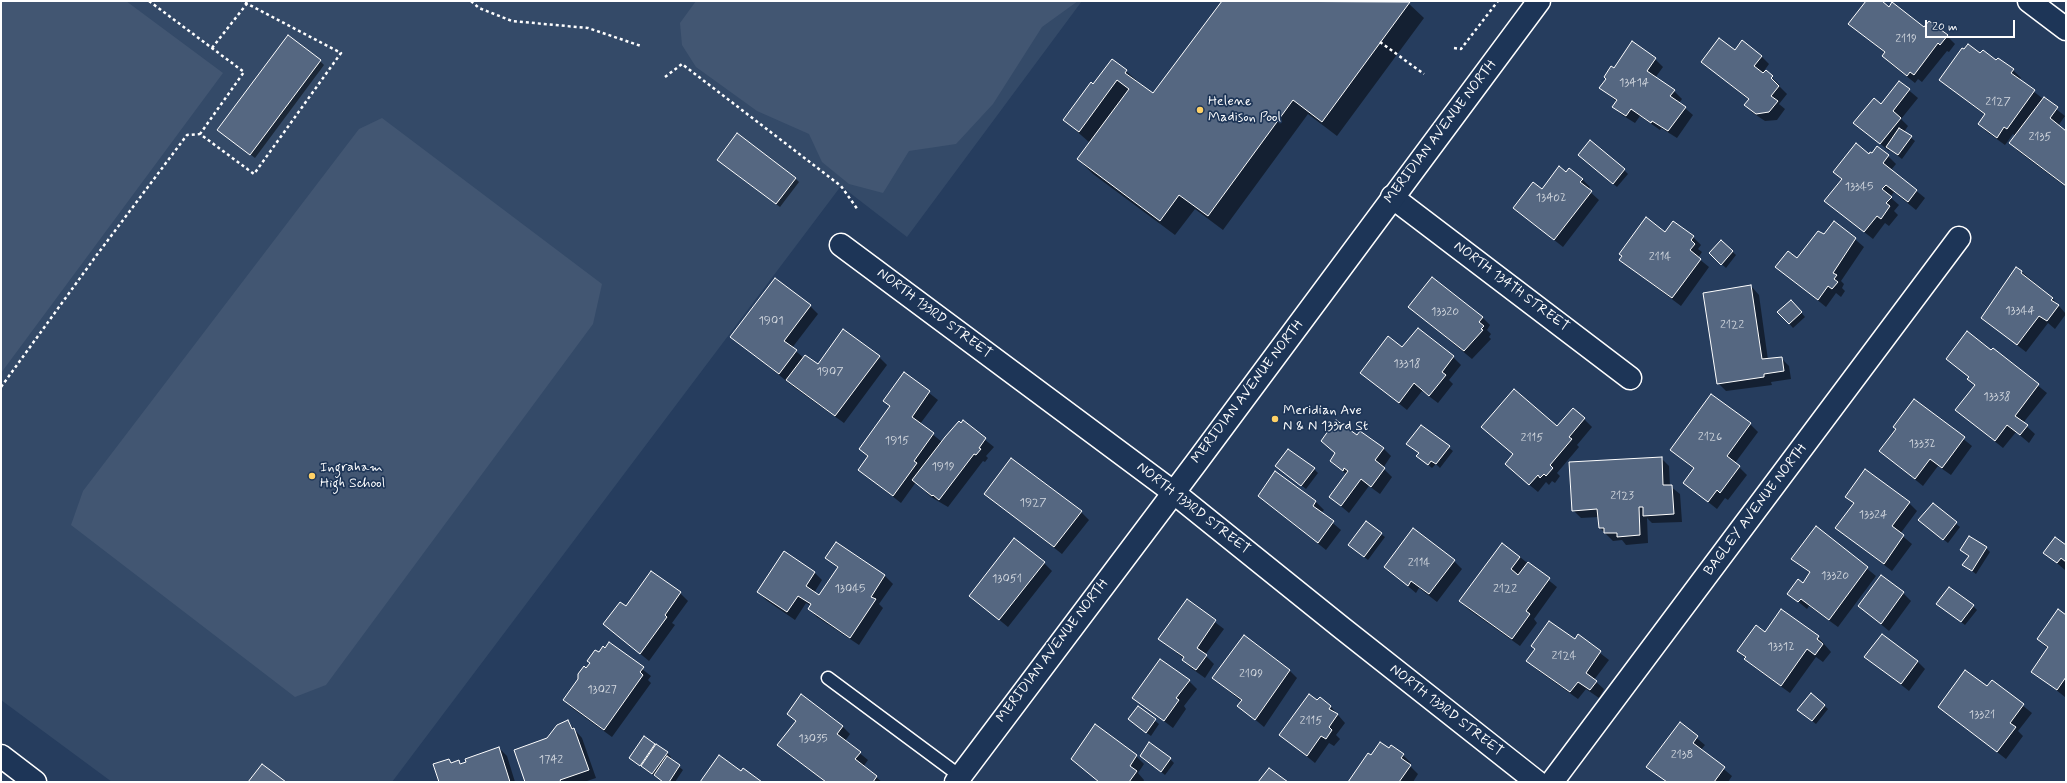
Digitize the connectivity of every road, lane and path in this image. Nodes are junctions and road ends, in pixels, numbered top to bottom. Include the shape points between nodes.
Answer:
1 (149, 1) edge
2 (242, 1) edge
3 (249, 1) edge
4 (472, 1) edge
5 (1498, 1) edge
6 (2029, 1) edge
7 (1536, 2) edge
8 (245, 4) junction
9 (2066, 29) edge
10 (1380, 42) dead end
11 (641, 46) dead end
12 (212, 48) junction
13 (1454, 48) dead end
14 (1424, 74) dead end
15 (665, 77) dead end
16 (200, 134) junction
17 (1392, 197) junction
18 (858, 210) dead end
19 (1959, 238) dead end
20 (842, 245) dead end
21 (1630, 378) dead end
22 (1, 387) edge
23 (1173, 492) junction
24 (828, 678) dead end
25 (1, 756) edge
26 (961, 780) edge
27 (35, 782) edge
28 (1537, 782) edge
29 (1552, 782) edge

1 - 12 path
2 - 8 path
3 - 8 path
4 - 11 path via 479,8 512,21 588,28
5 - 13 path via 1461,49
6 - 9 street
7 - 17 street, MERIDIAN AVENUE NORTH
8 - 12 path
8 - 16 path via 341,53 254,174
10 - 14 path
12 - 16 path via 244,72
15 - 18 path via 682,64 841,186
16 - 22 path via 187,135
17 - 21 street, NORTH 134TH STREET
17 - 23 street, MERIDIAN AVENUE NORTH
19 - 29 street, BAGLEY AVENUE NORTH
20 - 23 street, NORTH 133RD STREET
23 - 26 street, MERIDIAN AVENUE NORTH
23 - 28 street, NORTH 133RD STREET
24 - 26 lane
25 - 27 street

